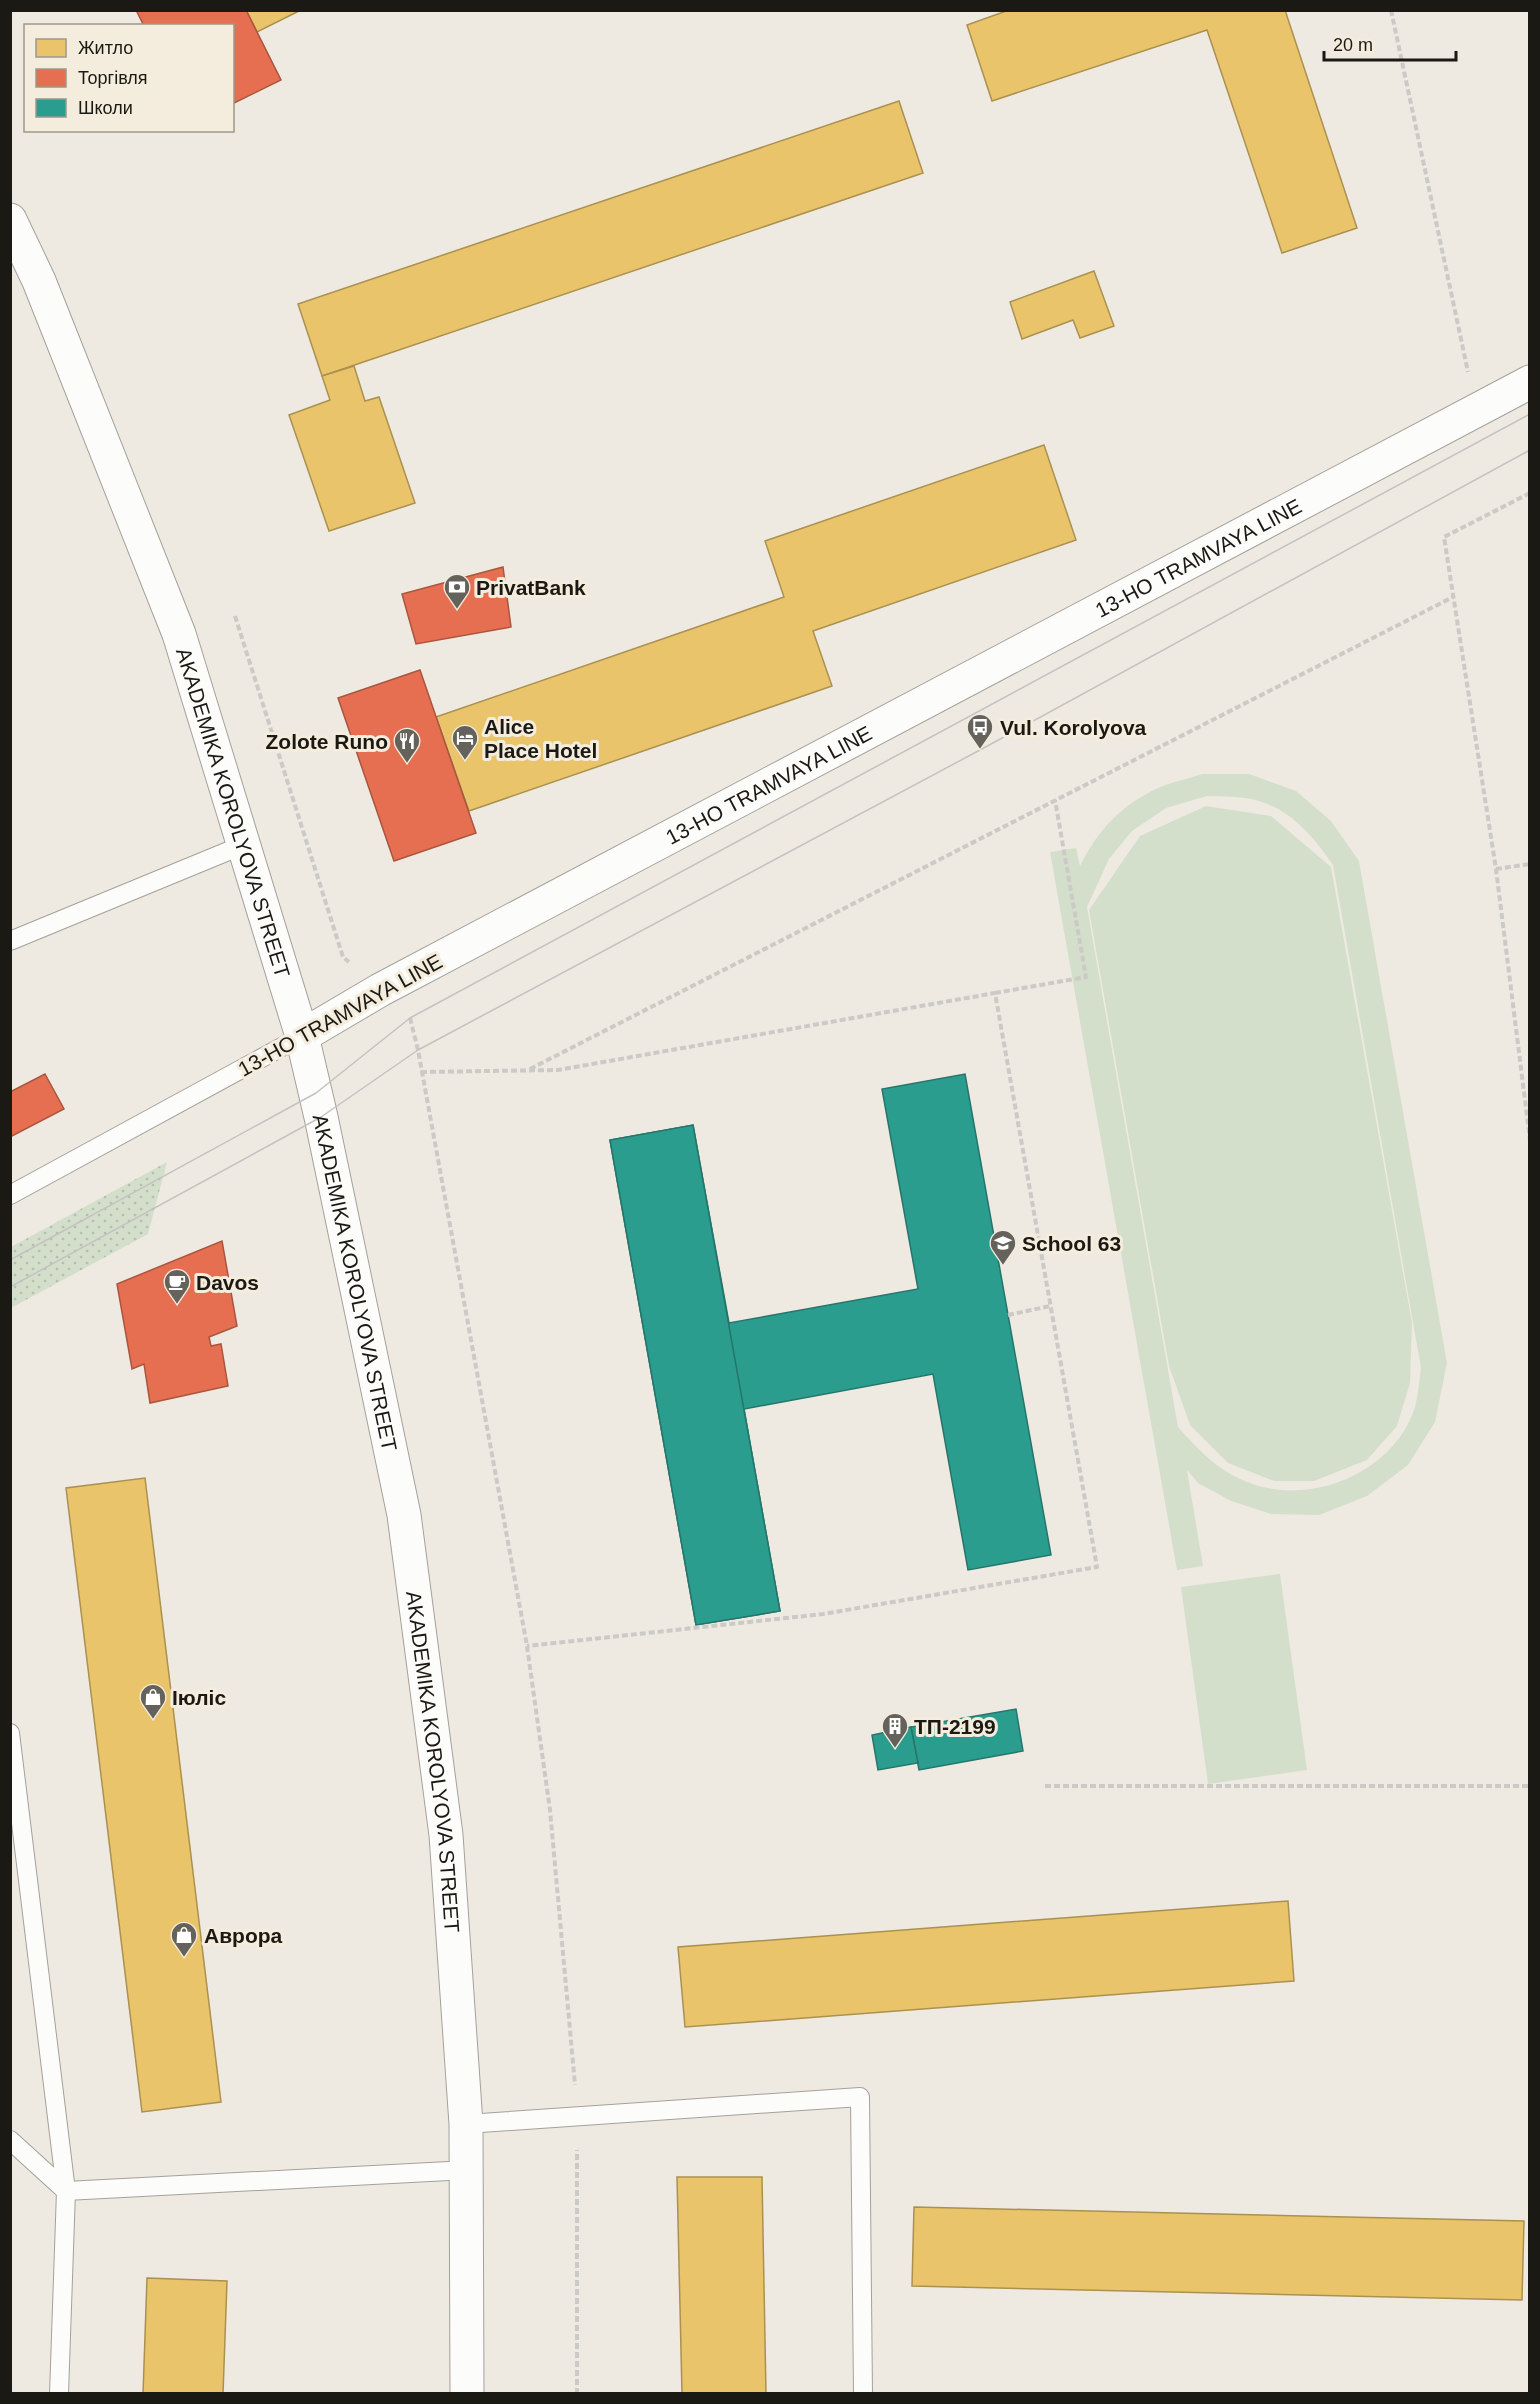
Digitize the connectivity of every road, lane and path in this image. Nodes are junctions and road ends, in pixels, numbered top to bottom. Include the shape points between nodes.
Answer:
1 (1390, 10) edge
2 (10, 220) edge
3 (1530, 382) edge
4 (1477, 410) junction
5 (1530, 493) edge
6 (1453, 597) junction
7 (235, 616) dead end
8 (1055, 800) junction
9 (243, 845) junction
10 (1530, 864) edge
11 (1496, 869) junction
12 (10, 941) edge
13 (343, 957) dead end
14 (995, 993) junction
15 (302, 1036) junction
16 (529, 1069) junction
17 (1530, 1140) edge
18 (10, 1195) edge
19 (1050, 1306) junction
20 (1008, 1315) dead end
21 (527, 1646) junction
22 (10, 1733) edge
23 (1045, 1786) dead end
24 (1530, 1786) edge
25 (577, 2116) junction
26 (466, 2124) junction
27 (10, 2140) edge
28 (468, 2170) junction
29 (66, 2191) junction
30 (59, 2394) edge
31 (467, 2394) edge
32 (577, 2394) edge
33 (863, 2394) edge

1 - 4 path
2 - 9 main road, AKADEMIKA KOROLYOVA STREET via 39,281 179,634
3 - 4 main road, 13-HO TRAMVAYA LINE
4 - 15 main road, 13-HO TRAMVAYA LINE via 380,990
5 - 6 path via 1444,537
6 - 8 path
6 - 11 path
7 - 13 path
8 - 14 path via 1086,977
8 - 16 path
9 - 12 lane
9 - 15 main road, AKADEMIKA KOROLYOVA STREET
10 - 11 path
11 - 17 path
14 - 16 path via 558,1070
14 - 19 path
15 - 18 lane, 13-HO TRAMVAYA LINE
15 - 26 main road, AKADEMIKA KOROLYOVA STREET via 404,1515 446,1835
16 - 21 path via 421,1072
19 - 20 path
19 - 21 path via 1097,1567 823,1614
21 - 25 path via 550,1810
22 - 29 lane
23 - 24 path
25 - 26 lane
25 - 32 path
25 - 33 lane via 860,2097
26 - 28 main road, AKADEMIKA KOROLYOVA STREET
27 - 29 lane
28 - 29 lane
28 - 31 main road, AKADEMIKA KOROLYOVA STREET
29 - 30 lane

